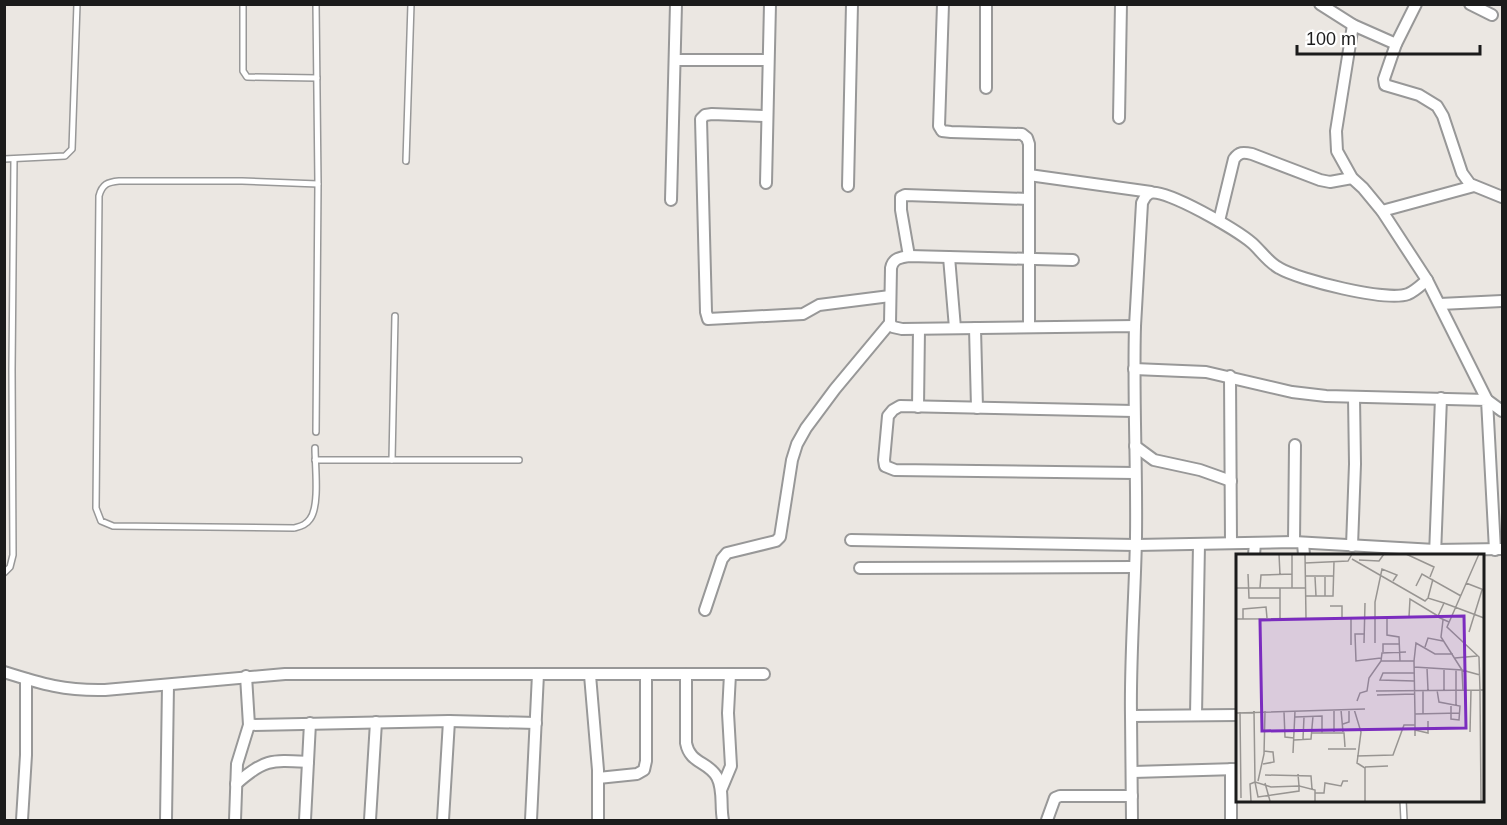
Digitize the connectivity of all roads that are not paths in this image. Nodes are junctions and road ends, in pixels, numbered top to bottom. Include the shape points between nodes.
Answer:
1 (77, 4) edge
2 (243, 4) edge
3 (316, 4) edge
4 (411, 4) edge
5 (676, 4) edge
6 (770, 4) edge
7 (852, 4) edge
8 (943, 4) edge
9 (986, 4) edge
10 (1121, 4) edge
11 (1320, 4) edge
12 (1416, 4) edge
13 (1470, 4) edge
14 (1492, 15) dead end
15 (1353, 25) junction
16 (1396, 44) junction
17 (675, 60) junction
18 (768, 60) junction
19 (317, 78) junction
20 (986, 88) dead end
21 (767, 116) junction
22 (1119, 118) dead end
23 (4, 159) edge
24 (14, 159) junction
25 (406, 161) dead end
26 (1029, 175) junction
27 (1352, 178) junction
28 (766, 183) dead end
29 (318, 184) junction
30 (848, 186) dead end
31 (1474, 186) junction
32 (1151, 192) junction
33 (1503, 197) edge
34 (1029, 199) junction
35 (671, 200) dead end
36 (1382, 211) junction
37 (1219, 221) junction
38 (909, 256) junction
39 (949, 257) junction
40 (1029, 259) junction
41 (1073, 260) dead end
42 (1427, 280) junction
43 (890, 296) junction
44 (1503, 301) edge
45 (1440, 304) junction
46 (395, 316) dead end
47 (890, 323) junction
48 (1135, 326) junction
49 (1029, 327) junction
50 (955, 328) junction
51 (975, 328) junction
52 (919, 329) junction
53 (1134, 369) junction
54 (1230, 376) junction
55 (1354, 397) junction
56 (1441, 398) junction
57 (1486, 400) junction
58 (918, 407) junction
59 (977, 408) junction
60 (1134, 411) junction
61 (1503, 411) edge
62 (316, 432) dead end
63 (1135, 446) junction
64 (1295, 446) dead end
65 (315, 448) dead end
66 (315, 460) junction
67 (392, 460) junction
68 (519, 460) dead end
69 (1135, 473) junction
70 (1231, 480) junction
71 (851, 540) dead end
72 (1231, 543) junction
73 (1255, 543) junction
74 (1299, 543) junction
75 (1199, 544) junction
76 (1136, 545) junction
77 (1352, 546) junction
78 (1499, 550) edge
79 (1373, 551) edge
80 (1435, 552) edge
81 (1254, 554) edge
82 (1304, 554) edge
83 (1134, 567) junction
84 (860, 568) dead end
85 (4, 573) edge
86 (705, 610) dead end
87 (4, 672) edge
88 (538, 674) junction
89 (646, 674) junction
90 (686, 674) junction
91 (730, 674) junction
92 (764, 674) dead end
93 (590, 675) junction
94 (246, 676) junction
95 (26, 679) junction
96 (168, 685) junction
97 (1196, 715) junction
98 (1236, 715) edge
99 (1131, 716) junction
100 (448, 721) junction
101 (376, 722) junction
102 (310, 723) junction
103 (536, 723) junction
104 (249, 725) junction
105 (308, 762) junction
106 (1234, 769) edge
107 (1133, 772) junction
108 (598, 778) junction
109 (236, 784) junction
110 (721, 790) junction
111 (1132, 796) junction
112 (1403, 801) edge
113 (22, 820) edge
114 (166, 820) edge
115 (235, 820) edge
116 (305, 820) edge
117 (370, 820) edge
118 (443, 820) edge
119 (531, 820) edge
120 (598, 820) edge
121 (723, 820) edge
122 (1047, 820) edge
123 (1132, 820) edge
124 (1231, 820) edge
125 (1404, 820) edge

1 - 24 lane via 72,149 65,156
2 - 19 lane via 243,71 247,76
3 - 19 lane
4 - 25 lane
5 - 17 street
6 - 18 street
7 - 30 street
8 - 26 street via 939,126 951,132 1022,134 1029,144
9 - 20 street
10 - 22 street
11 - 15 street
12 - 16 street
13 - 14 street
15 - 16 street
15 - 27 street via 1335,140 1337,152
16 - 31 street via 1385,85 1419,95 1437,106 1462,173
17 - 18 street
17 - 35 street
18 - 21 street
19 - 29 lane
21 - 28 street
21 - 43 street via 712,114 701,119 708,319 803,314 819,305
23 - 24 lane
24 - 85 lane via 13,555
26 - 32 street
26 - 34 street
27 - 36 street
27 - 37 street via 1320,180 1243,152 1234,159
29 - 62 lane
29 - 66 lane via 119,181 108,182 101,189 96,508 101,521 113,526 294,528 305,525 312,517
31 - 33 street
31 - 36 street
32 - 37 street via 1166,195
32 - 48 street via 1142,203
34 - 38 street via 905,195 901,197 901,210
34 - 40 street
36 - 42 street
37 - 42 street via 1254,244 1276,267 1308,279 1392,296 1408,294
38 - 39 street
38 - 43 street via 892,262
39 - 40 street
39 - 50 street
40 - 41 street
40 - 49 street
42 - 45 street
43 - 47 street
44 - 45 street
45 - 57 street
46 - 67 lane
47 - 52 street via 896,328
47 - 86 street via 836,388 797,444 780,537 727,553
48 - 49 street
48 - 53 street
49 - 51 street
50 - 51 street
50 - 52 street
51 - 59 street
52 - 58 street
53 - 54 street
53 - 60 street
54 - 55 street via 1309,394
54 - 70 street
55 - 56 street
55 - 77 street
56 - 57 street
56 - 80 street
57 - 61 street
57 - 78 street
58 - 59 street
58 - 69 street via 900,406 888,416 884,460 889,469
59 - 60 street
60 - 63 street
63 - 69 street
63 - 70 street via 1154,460
64 - 74 street
65 - 66 lane
66 - 67 lane
67 - 68 lane
69 - 76 street
70 - 72 street
71 - 76 street
72 - 73 street
72 - 75 street
73 - 74 street
73 - 81 street
74 - 77 street
74 - 82 street
75 - 76 street
75 - 97 street
76 - 83 street
77 - 79 street
78 - 80 street
79 - 80 street
83 - 84 street
83 - 99 street
87 - 95 street
88 - 93 street
88 - 94 street
88 - 103 street
89 - 90 street
89 - 93 street
89 - 108 street via 644,770
90 - 91 street
90 - 110 street via 688,751 711,769
91 - 92 street
91 - 110 street via 731,766
93 - 108 street
94 - 96 street
94 - 104 street
95 - 96 street via 80,691
95 - 113 street
96 - 114 street
97 - 98 street
97 - 99 street
99 - 107 street
100 - 101 street
100 - 103 street
100 - 118 street
101 - 102 street
101 - 117 street
102 - 104 street
102 - 105 street
103 - 119 street
104 - 109 street via 239,754
105 - 109 street via 265,762
105 - 116 street
106 - 107 street
106 - 124 street
107 - 111 street
108 - 120 street
109 - 115 street
110 - 121 street
111 - 122 street via 1060,796 1055,798
111 - 123 street
112 - 125 lane

